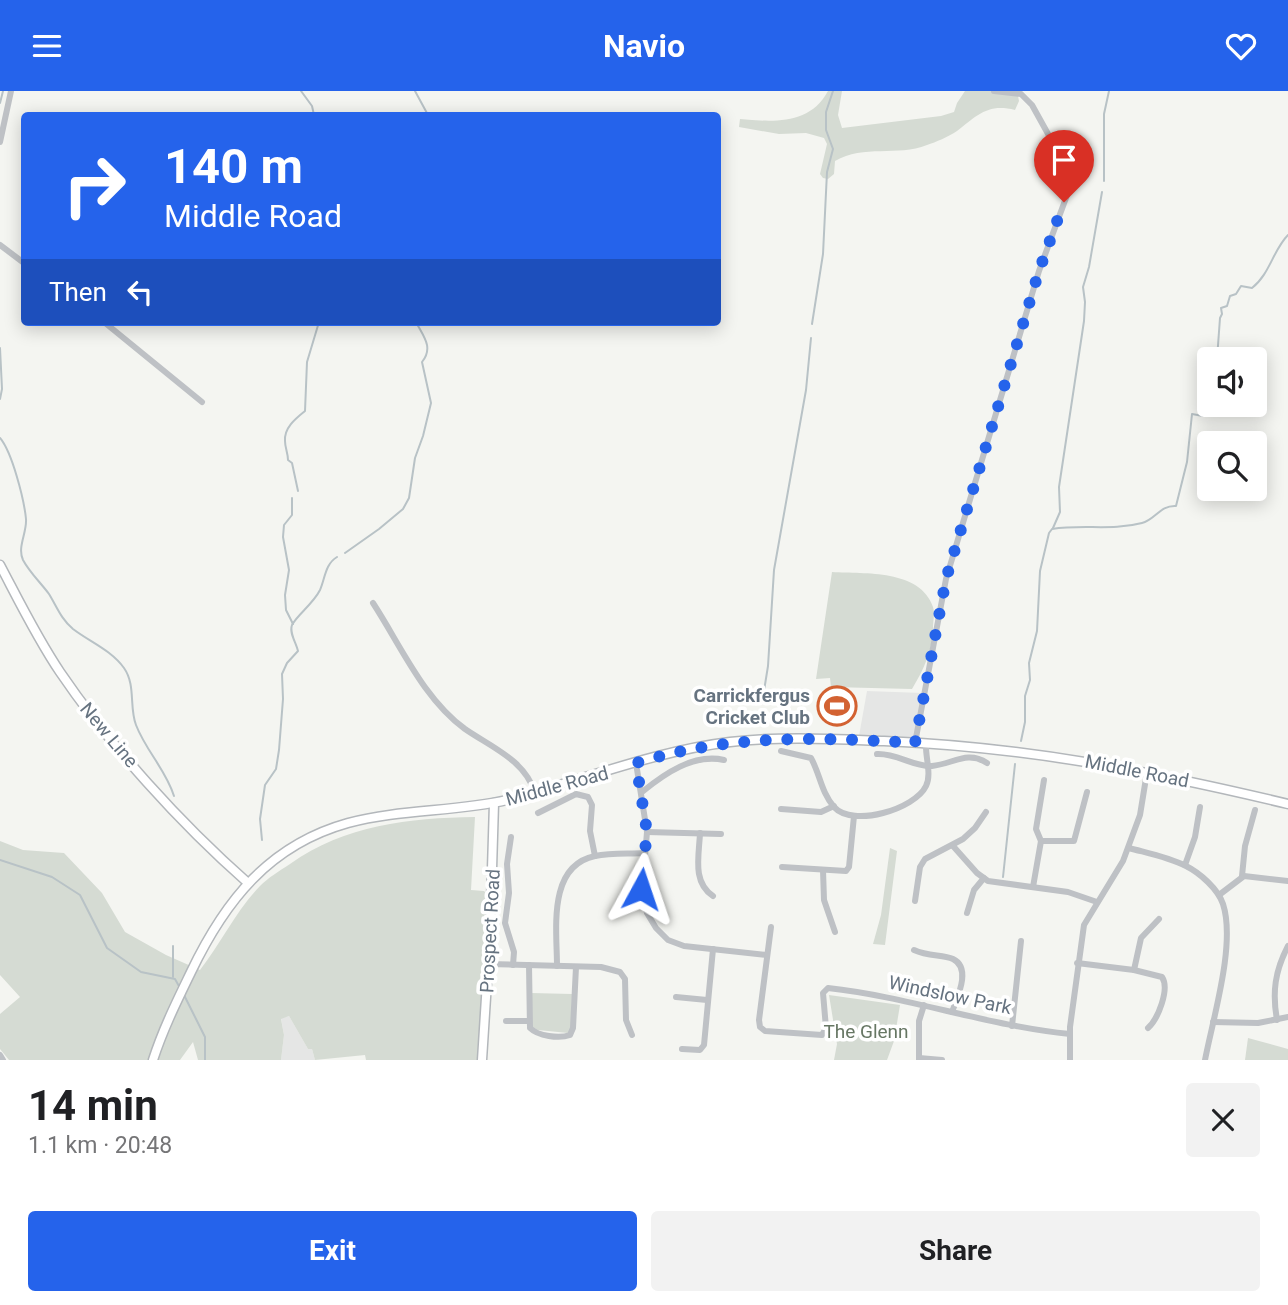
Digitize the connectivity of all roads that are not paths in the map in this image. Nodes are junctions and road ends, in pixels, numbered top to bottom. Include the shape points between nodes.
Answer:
1 (11, 91) edge
2 (994, 91) edge
3 (0, 142) edge
4 (0, 245) edge
5 (21, 261) edge
6 (109, 326) edge
7 (202, 402) dead end
8 (0, 565) edge
9 (373, 603) dead end
10 (915, 743) junction
11 (926, 743) junction
12 (781, 751) dead end
13 (877, 754) dead end
14 (724, 760) dead end
15 (636, 763) junction
16 (987, 763) dead end
17 (927, 766) junction
18 (1147, 772) junction
19 (1044, 780) dead end
20 (642, 792) junction
21 (1087, 792) dead end
22 (535, 793) junction
23 (494, 803) junction
24 (1288, 804) edge
25 (834, 806) junction
26 (1200, 807) dead end
27 (781, 809) dead end
28 (1255, 810) dead end
29 (985, 812) dead end
30 (538, 813) dead end
31 (854, 816) junction
32 (647, 832) junction
33 (700, 833) junction
34 (721, 834) dead end
35 (511, 837) dead end
36 (1041, 841) junction
37 (953, 846) junction
38 (1129, 848) junction
39 (644, 853) junction
40 (595, 856) junction
41 (1185, 866) junction
42 (782, 867) dead end
43 (823, 870) junction
44 (1242, 876) junction
45 (984, 879) junction
46 (1288, 881) edge
47 (248, 883) junction
48 (1033, 887) junction
49 (1219, 895) junction
50 (713, 896) dead end
51 (915, 901) dead end
52 (1097, 902) junction
53 (967, 913) dead end
54 (1159, 919) dead end
55 (771, 927) dead end
56 (835, 932) dead end
57 (1021, 941) dead end
58 (1288, 946) edge
59 (713, 949) junction
60 (914, 950) dead end
61 (767, 955) junction
62 (1077, 963) junction
63 (488, 964) junction
64 (513, 965) junction
65 (529, 965) junction
66 (557, 966) junction
67 (576, 967) junction
68 (1134, 969) junction
69 (676, 997) dead end
70 (708, 1000) junction
71 (924, 1005) junction
72 (952, 1012) junction
73 (1288, 1017) edge
74 (1277, 1020) junction
75 (506, 1021) dead end
76 (528, 1021) junction
77 (1213, 1022) junction
78 (1012, 1025) junction
79 (1148, 1028) dead end
80 (1070, 1034) junction
81 (632, 1035) dead end
82 (682, 1049) dead end
83 (0, 1055) edge
84 (919, 1059) edge
85 (3, 1060) edge
86 (153, 1060) edge
87 (482, 1060) edge
88 (942, 1060) edge
89 (1070, 1060) edge
90 (1205, 1060) edge

1 - 3 street
2 - 10 street via 1021,94 1032,105 1073,179 1039,271 946,579
4 - 5 street
6 - 7 street
8 - 47 main road, New Line via 83,705 163,798
9 - 22 street via 441,707 511,759 529,777
10 - 11 main road, Middle Road
10 - 15 main road, Middle Road via 753,740 689,749
11 - 17 street
11 - 18 main road, Middle Road via 1030,752
12 - 25 street via 813,759 819,783
13 - 17 street
14 - 20 street via 676,768
15 - 20 street
15 - 22 main road, Middle Road
16 - 17 street via 967,757
17 - 31 street via 927,783 915,799 880,814
18 - 24 main road, Middle Road
18 - 38 street
19 - 36 street via 1037,829
20 - 32 street
21 - 36 street via 1074,841
22 - 23 main road, Middle Road
23 - 47 main road, Middle Road via 346,824 281,854
23 - 63 main road, Prospect Road
25 - 27 street via 821,812
25 - 31 street
26 - 41 street
28 - 44 street
29 - 37 street
30 - 40 street via 576,794 588,797
31 - 43 street via 848,869
32 - 33 street
32 - 39 street
33 - 34 street
33 - 50 street via 699,877 702,887
35 - 64 street via 505,923
36 - 48 street
37 - 45 street
37 - 51 street via 922,864
38 - 41 street
38 - 52 street
39 - 40 street
39 - 59 street via 642,896 656,928 680,945
40 - 66 street via 572,867 563,883
41 - 49 street
42 - 43 street
43 - 56 street via 823,895
44 - 46 street
44 - 49 street
45 - 48 street
45 - 53 street via 974,890
47 - 86 main road, Middle Road via 219,920 176,1000
48 - 52 street via 1079,894
49 - 77 street via 1228,936
52 - 62 street via 1084,925
54 - 68 street via 1141,938
55 - 61 street
57 - 78 street
58 - 74 street via 1276,976
59 - 61 street
59 - 70 street
60 - 72 street via 960,964 961,985
61 - 71 street, Windslow Park via 759,1020 763,1030 822,1035 826,1028 824,991 830,988
62 - 68 street
62 - 80 street
63 - 64 street
63 - 87 main road, Prospect Road
64 - 65 street
65 - 66 street
65 - 76 street
66 - 67 street
67 - 76 street via 570,1035 535,1033
67 - 81 street via 609,967 623,975 626,1020
68 - 79 street via 1166,982
69 - 70 street
70 - 82 street via 703,1047
71 - 72 street, Windslow Park
71 - 84 street via 919,1021
72 - 78 street, Windslow Park
73 - 74 street
74 - 77 street
75 - 76 street
77 - 90 street
78 - 80 street, Windslow Park
80 - 89 street
83 - 85 street
84 - 88 street

